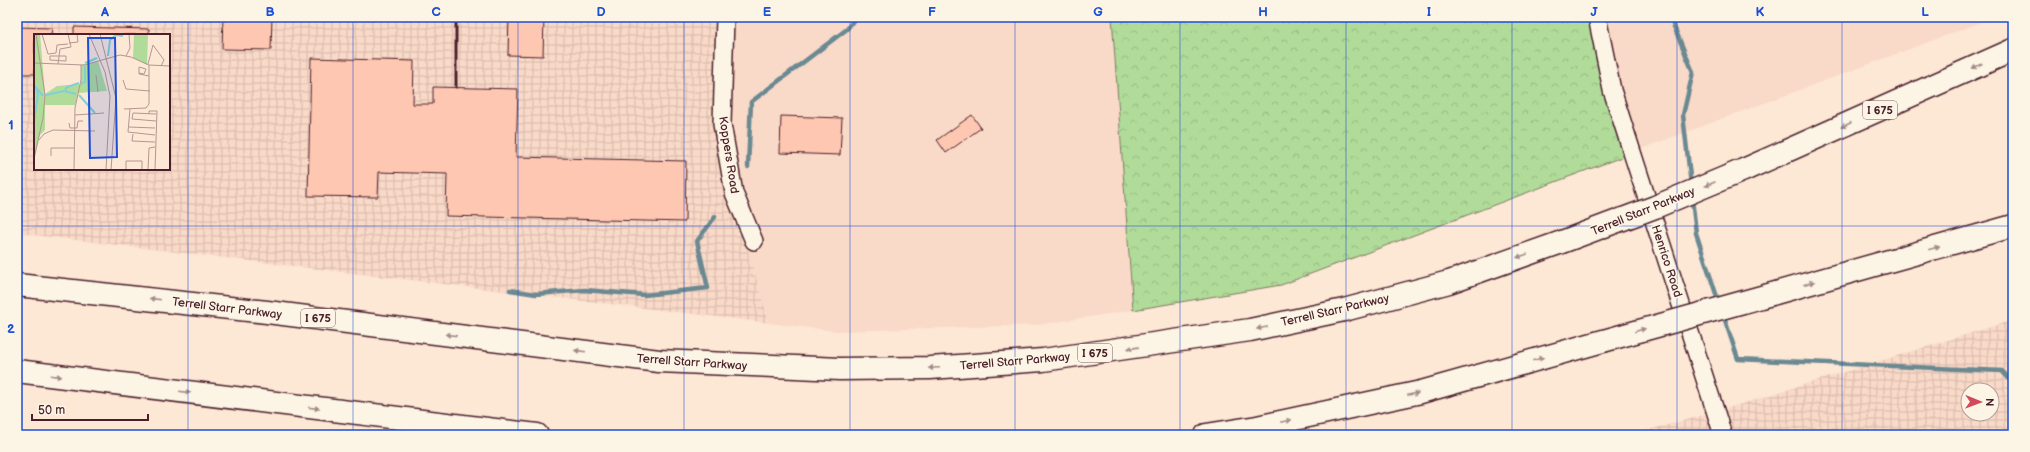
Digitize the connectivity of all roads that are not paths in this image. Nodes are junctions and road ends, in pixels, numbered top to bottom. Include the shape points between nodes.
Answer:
1 (725, 17) edge
2 (1597, 17) edge
3 (2013, 50) edge
4 (2013, 226) edge
5 (754, 241) dead end
6 (17, 285) edge
7 (17, 371) edge
8 (537, 435) edge
9 (1206, 435) edge
10 (1722, 435) edge

1 - 5 street, Koppers Road via 722,124 734,193
2 - 10 street, Henrico Road via 1612,90
3 -> 6 highway, Terrell Starr Parkway / I 675, bridge via 1655,207 1449,282 1344,310 1250,330 1043,360 930,368 818,368 658,361 267,312
9 -> 4 highway, bridge via 1257,427 1421,392
7 -> 8 highway

